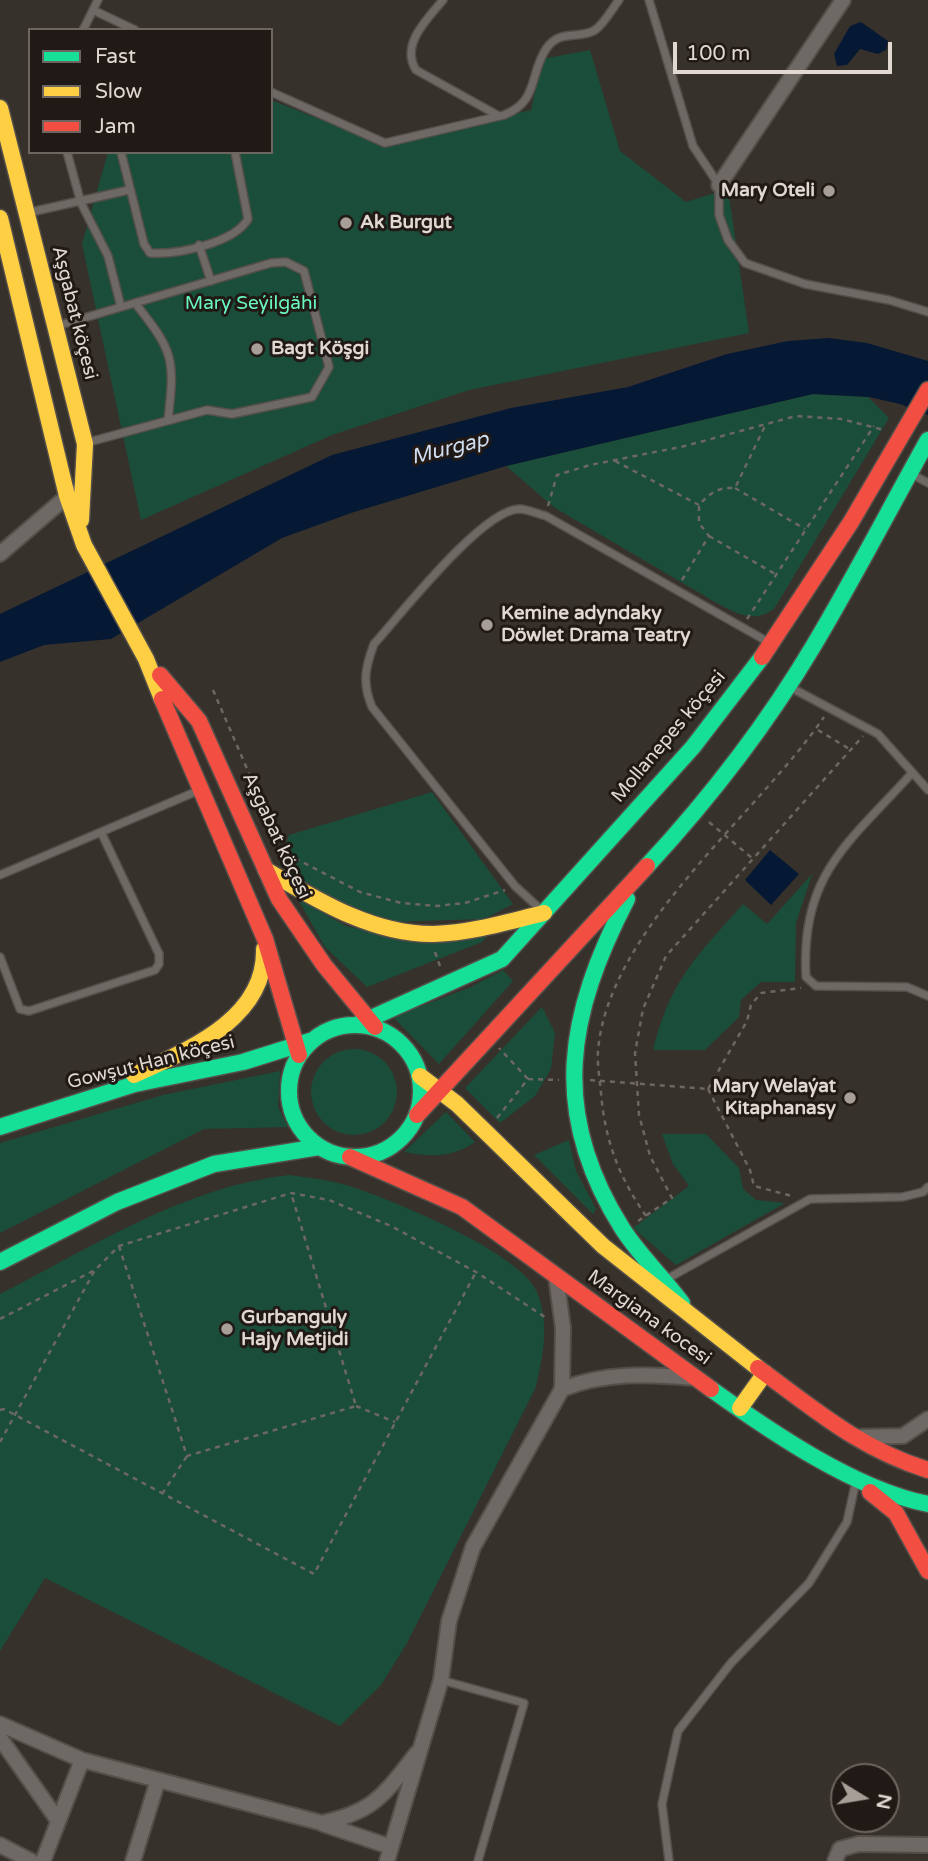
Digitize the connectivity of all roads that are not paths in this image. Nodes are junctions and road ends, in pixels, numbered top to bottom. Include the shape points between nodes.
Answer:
1 (98, 0) edge
2 (443, 0) edge
3 (619, 0) edge
4 (649, 0) edge
5 (843, 0) edge
6 (93, 10) junction
7 (84, 28) edge
8 (131, 28) edge
9 (273, 93) edge
10 (0, 108) edge
11 (499, 117) junction
12 (68, 154) edge
13 (121, 154) edge
14 (234, 154) edge
15 (719, 185) junction
16 (129, 190) junction
17 (81, 202) junction
18 (28, 213) junction
19 (0, 218) edge
20 (199, 245) junction
21 (211, 281) junction
22 (135, 303) junction
23 (121, 307) junction
24 (928, 312) edge
25 (56, 326) junction
26 (928, 390) edge
27 (168, 421) junction
28 (85, 444) junction
29 (925, 445) edge
30 (910, 473) junction
31 (83, 481) junction
32 (928, 483) edge
33 (67, 496) junction
34 (851, 522) junction
35 (874, 534) junction
36 (82, 538) junction
37 (0, 554) edge
38 (772, 644) junction
39 (146, 659) junction
40 (788, 686) junction
41 (912, 773) junction
42 (199, 790) junction
43 (928, 790) edge
44 (101, 832) junction
45 (648, 864) junction
46 (266, 870) junction
47 (0, 875) edge
48 (544, 913) junction
49 (265, 939) junction
50 (0, 957) edge
51 (928, 996) edge
52 (367, 1024) junction
53 (297, 1050) junction
54 (420, 1076) junction
55 (440, 1092) junction
56 (92, 1097) junction
57 (417, 1115) junction
58 (0, 1127) edge
59 (318, 1147) junction
60 (350, 1157) junction
61 (928, 1187) edge
62 (0, 1262) edge
63 (556, 1276) junction
64 (660, 1283) junction
65 (765, 1373) junction
66 (697, 1378) junction
67 (562, 1389) junction
68 (740, 1408) junction
69 (928, 1419) edge
70 (850, 1437) junction
71 (928, 1470) edge
72 (856, 1480) junction
73 (928, 1504) edge
74 (928, 1571) edge
75 (441, 1680) junction
76 (0, 1724) edge
77 (0, 1738) edge
78 (421, 1746) junction
79 (82, 1760) junction
80 (158, 1780) junction
81 (57, 1819) junction
82 (322, 1823) junction
83 (0, 1844) edge
84 (928, 1845) edge
85 (389, 1854) edge
86 (31, 1861) edge
87 (43, 1861) edge
88 (133, 1861) edge
89 (478, 1861) edge
90 (669, 1861) edge
91 (835, 1861) edge

1 - 6 lane
2 - 11 lane via 411,45 409,60 416,70
3 - 11 lane via 594,31 554,40 545,50 520,109
4 - 15 lane via 693,146
5 - 15 street
6 - 7 lane
6 - 8 lane
9 - 11 lane via 385,143
10 - 18 main road, Aşgabat köçesi
12 - 17 lane
13 - 16 lane
14 - 20 lane via 248,219 241,231 227,239
15 - 24 lane via 719,215 728,240 745,263 805,285
16 - 17 lane
16 - 20 lane via 150,253
17 - 18 lane
17 - 23 lane via 108,256
18 - 25 main road, Aşgabat köçesi
19 - 33 main road, Aşgabat köçesi
20 - 21 lane
21 - 22 lane
21 - 27 lane via 271,263 286,262 304,271 329,367 312,397 232,414 207,410
22 - 23 lane
22 - 27 lane via 163,338 172,364
23 - 25 lane
25 - 28 main road, Aşgabat köçesi
26 - 34 main road, Mollanepes köçesi
27 - 28 lane
28 - 31 main road, Aşgabat köçesi
29 - 30 main road
30 - 32 lane
30 - 35 main road
31 - 33 street
31 - 36 main road, Aşgabat köçesi
33 - 36 main road, Aşgabat köçesi
33 - 37 street
34 - 35 main road
34 - 38 main road, Mollanepes köçesi
35 - 40 main road
36 - 39 main road, Aşgabat köçesi
38 - 48 main road, Mollanepes köçesi via 693,747
38 - 48 lane via 546,516 519,509 495,516 474,533 374,644 365,666 364,688 372,707 514,886
39 - 42 main road, Aşgabat köçesi
39 - 46 main road, Aşgabat köçesi via 199,721
40 - 41 lane via 870,729
40 - 45 main road via 741,754
41 - 43 lane
41 - 51 lane via 826,870 811,905 806,977 816,986 907,987
42 - 44 lane
42 - 49 main road, Aşgabat köçesi
44 - 47 lane
44 - 50 lane via 159,954 155,970 29,1012 20,1009
45 - 55 main road
45 - 64 main road via 610,928 584,993 572,1052 577,1122 591,1165 622,1228
46 - 48 main road via 347,913 429,934
46 - 52 main road, Aşgabat köçesi via 279,899
48 - 52 main road, Mollanepes köçesi via 502,959
49 - 53 main road, Aşgabat köçesi
49 - 56 main road via 264,972 241,1011 224,1027
52 - 53 main road, Gowşut Han köçesi via 340,1026
52 - 54 main road via 404,1046
53 - 56 main road, Gowşut Han köçesi
53 - 59 main road via 290,1085 293,1115
54 - 55 main road, Margiana kocesi
54 - 57 main road
55 - 57 main road
55 - 64 main road, Margiana kocesi via 603,1246
56 - 58 main road, Gowşut Han köçesi
57 - 60 main road via 407,1133 391,1147 371,1156
59 - 60 main road
59 - 62 main road via 214,1164 117,1202
60 - 63 main road, Margiana kocesi via 462,1207
61 - 64 lane via 902,1197 810,1199
63 - 66 main road, Margiana kocesi
63 - 67 street via 564,1328
64 - 65 main road, Margiana kocesi via 690,1316
65 - 68 main road
65 - 70 main road, Margiana kocesi
66 - 67 street via 617,1374
66 - 68 main road, Margiana kocesi
67 - 75 street via 473,1547 449,1621
68 - 72 main road, Margiana kocesi
69 - 70 street via 904,1436
70 - 71 main road, Margiana kocesi
72 - 73 main road, Margiana kocesi
72 - 74 main road via 896,1513
72 - 90 lane via 847,1522 809,1583 731,1663 678,1731 662,1804
75 - 78 street
75 - 89 lane via 524,1703
76 - 79 street
77 - 81 street
78 - 82 street via 369,1808
78 - 85 street
79 - 80 street
79 - 81 street
80 - 82 street
80 - 88 street
81 - 87 street
82 - 85 street
83 - 86 street
84 - 91 street via 859,1844 840,1849

